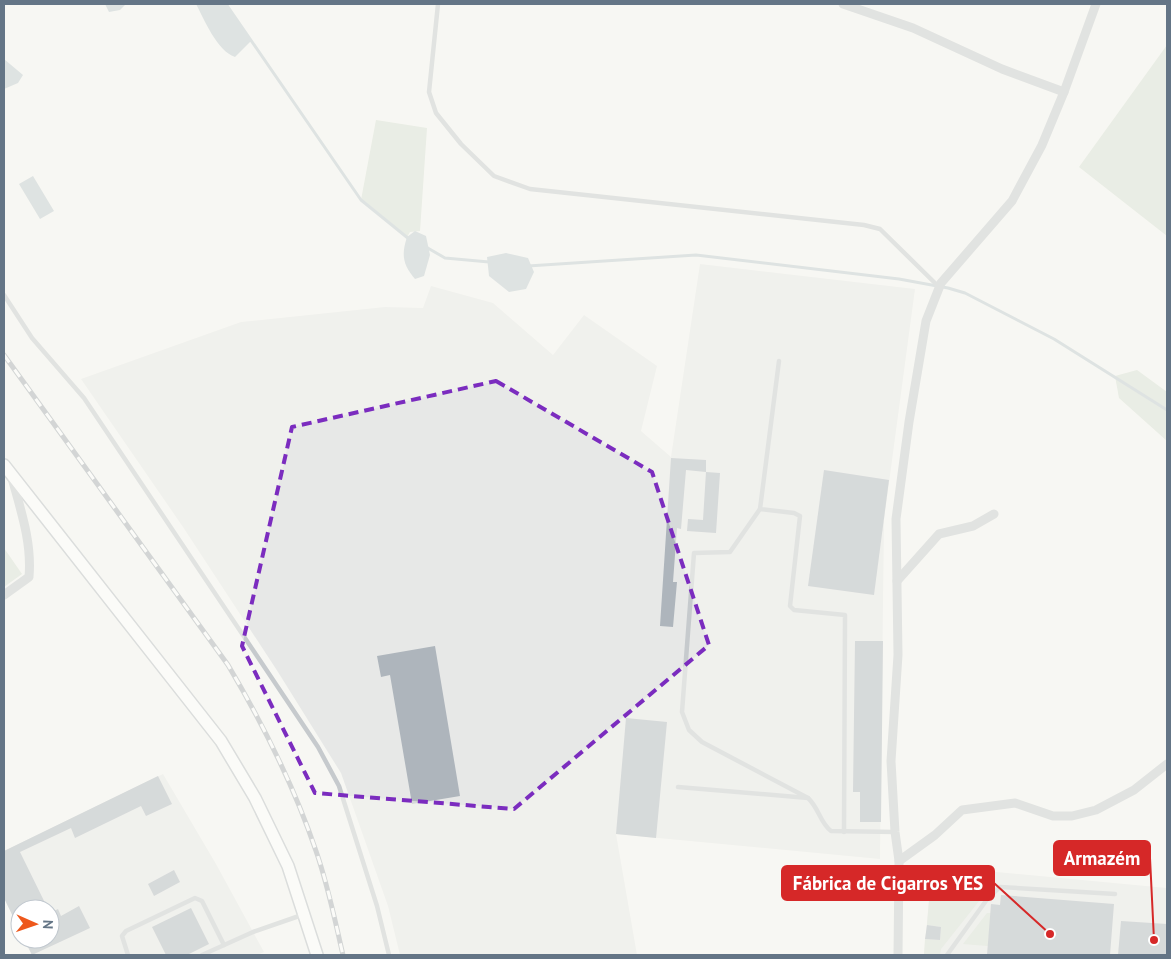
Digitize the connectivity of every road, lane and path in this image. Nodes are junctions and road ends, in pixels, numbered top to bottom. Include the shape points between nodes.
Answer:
1 (438, 4) edge
2 (843, 4) edge
3 (1096, 4) edge
4 (1064, 92) junction
5 (939, 287) junction
6 (4, 295) edge
7 (779, 361) dead end
8 (4, 464) edge
9 (12, 476) junction
10 (760, 510) junction
11 (994, 514) dead end
12 (897, 582) junction
13 (4, 595) edge
14 (1167, 764) edge
15 (678, 787) dead end
16 (808, 798) junction
17 (844, 832) junction
18 (895, 832) junction
19 (899, 861) junction
20 (1115, 894) dead end
21 (304, 915) junction
22 (224, 945) junction
23 (128, 955) edge
24 (202, 955) edge
25 (317, 955) edge
26 (389, 955) edge
27 (898, 955) edge
28 (947, 955) edge

1 - 5 lane via 429,92 436,113 461,144 494,176 530,189 864,225 880,229
2 - 4 street via 913,28
3 - 4 street
4 - 5 street via 1042,145 1012,201
5 - 12 street via 926,321 900,481 896,519
6 - 26 lane via 32,338 84,398 318,747 339,786
7 - 10 lane
8 - 9 street
9 - 13 street via 31,560 29,577
9 - 21 street via 221,741 255,798 284,858
10 - 16 lane via 730,552 694,553 682,712 689,730 702,742
10 - 17 lane via 800,516 790,606 794,610 845,615
11 - 12 street via 973,526 939,534
12 - 18 street via 898,655 891,761
14 - 19 street via 1134,790 1096,810 1072,816 1053,816 1015,803 962,810
15 - 16 lane
16 - 17 lane via 817,806 824,825 831,831
17 - 18 lane
18 - 19 street
19 - 27 street
20 - 28 lane via 1000,887 988,898
21 - 22 lane
21 - 25 street
22 - 23 lane via 202,901 195,898 126,931 122,942
22 - 24 lane

